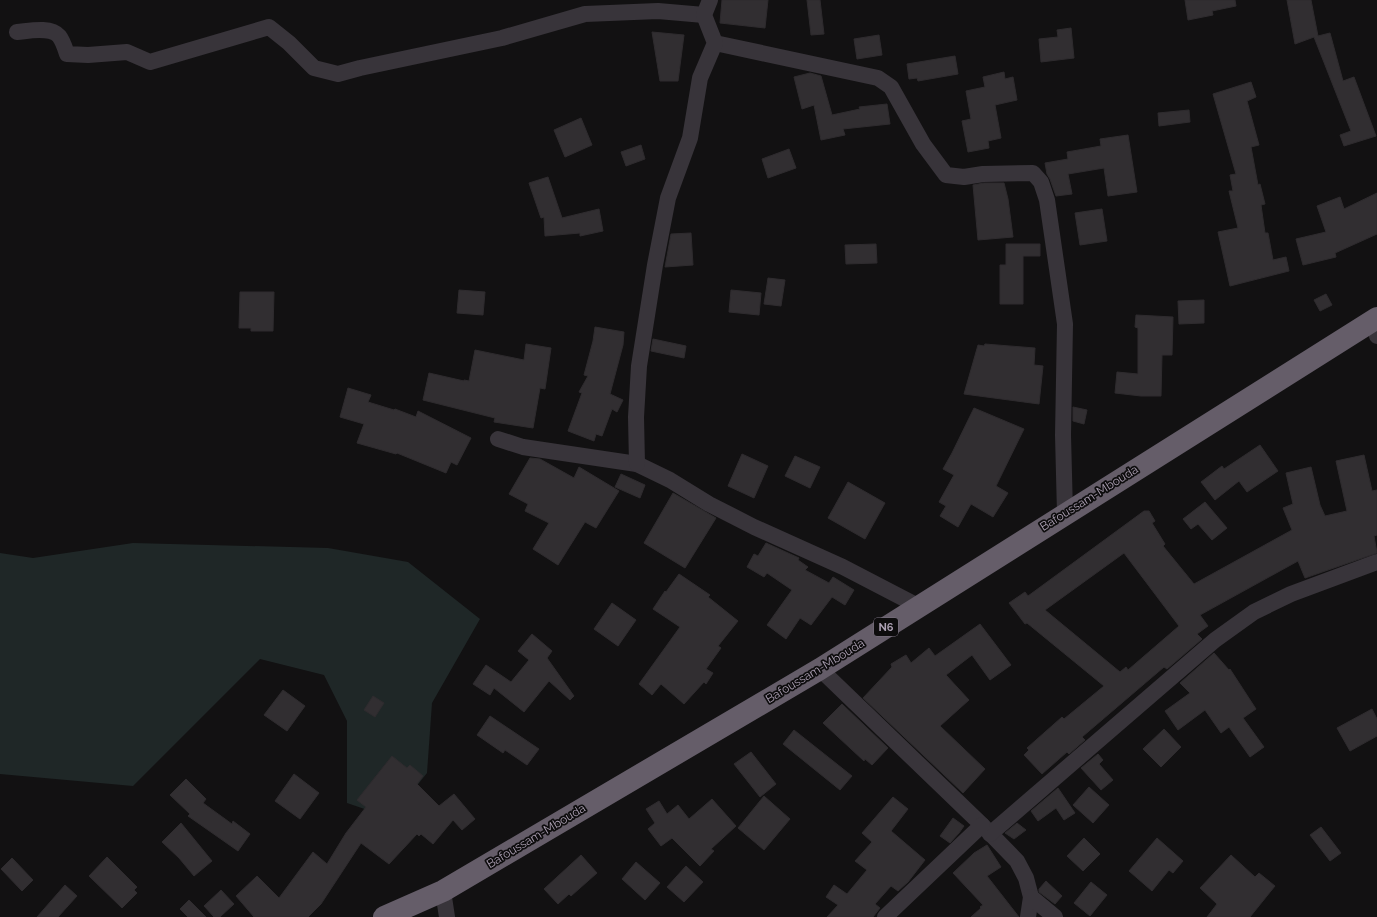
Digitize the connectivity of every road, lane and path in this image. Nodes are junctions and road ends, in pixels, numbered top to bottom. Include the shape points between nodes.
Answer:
1 (707, 7) edge
2 (17, 32) dead end
3 (715, 43) junction
4 (1376, 324) edge
5 (498, 439) dead end
6 (637, 464) junction
7 (1065, 513) junction
8 (1377, 562) edge
9 (918, 606) junction
10 (820, 669) junction
11 (986, 829) junction
12 (443, 891) junction
13 (1031, 896) junction
14 (384, 917) edge
15 (447, 917) edge
16 (885, 917) edge
17 (1028, 917) edge
18 (1055, 917) edge

1 - 2 street via 585,14 502,38 338,74 314,68 269,27 150,62 127,52 67,54 58,35 48,31
1 - 3 street
3 - 6 street via 700,78 690,138 668,198 655,265 639,366
3 - 7 street via 878,78 891,87 923,144 946,175 964,177 1033,173 1041,182 1052,225 1065,324
4 - 7 highway, Bafoussam-Mbouda / N6
5 - 6 street via 523,447
6 - 9 street via 754,527 842,567
7 - 9 highway, Bafoussam-Mbouda / N6
8 - 11 street via 1291,594 1254,612 1215,640
9 - 10 highway, Bafoussam-Mbouda / N6
10 - 11 street
10 - 12 highway, Bafoussam-Mbouda / N6
11 - 13 street via 1017,861 1026,878
11 - 16 street
12 - 14 highway, Bafoussam-Mbouda / N6
12 - 15 street
13 - 17 street
13 - 18 street

